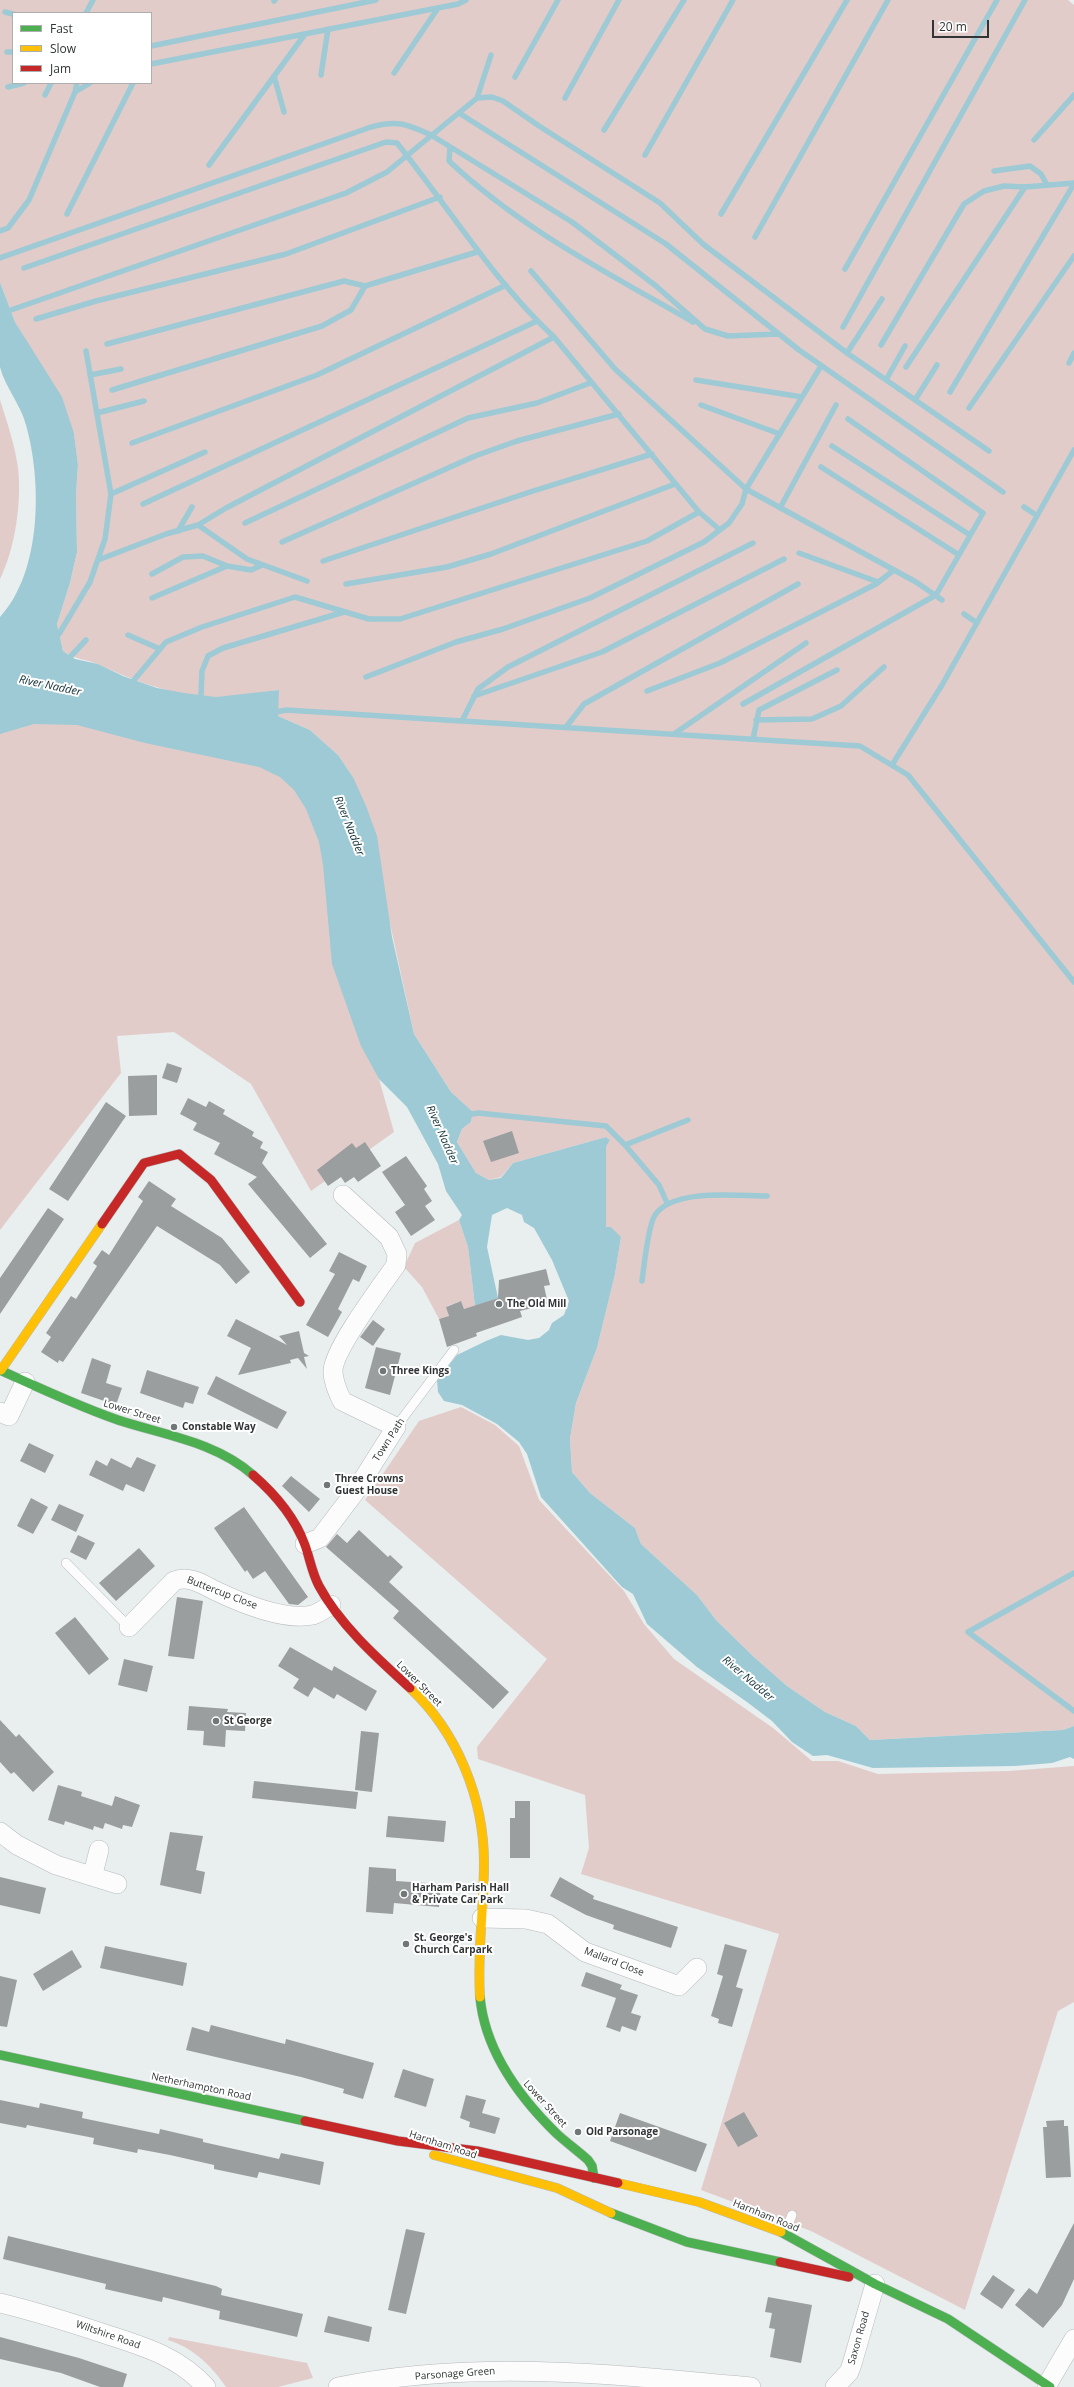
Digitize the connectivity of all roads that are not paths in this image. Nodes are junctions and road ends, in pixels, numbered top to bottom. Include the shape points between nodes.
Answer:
1 (343, 1196) dead end
2 (300, 1302) dead end
3 (454, 1350) dead end
4 (0, 1370) edge
5 (25, 1382) junction
6 (0, 1412) edge
7 (396, 1428) junction
8 (305, 1544) junction
9 (66, 1563) dead end
10 (332, 1605) junction
11 (129, 1627) joint
12 (0, 1832) edge
13 (99, 1850) dead end
14 (93, 1874) junction
15 (117, 1884) dead end
16 (482, 1918) junction
17 (697, 1968) dead end
18 (0, 2055) edge
19 (398, 2141) junction
20 (594, 2178) junction
21 (604, 2207) junction
22 (792, 2215) dead end
23 (785, 2233) junction
24 (875, 2284) junction
25 (0, 2303) edge
26 (1074, 2339) edge
27 (572, 2380) edge
28 (1049, 2386) edge
29 (206, 2387) edge
30 (338, 2387) edge
31 (751, 2387) edge
32 (835, 2387) edge

1 - 7 street via 388,1238 398,1254 396,1265 351,1332 333,1370 335,1384 342,1401
2 - 4 main road via 210,1180 179,1154 144,1163
3 - 7 lane, Town Path
4 - 5 main road, Lower Street
5 - 6 street via 9,1416
5 - 8 main road, Lower Street via 94,1411 167,1434 230,1458 241,1465 273,1496 298,1528
7 - 8 street, Town Path via 355,1492 325,1532 320,1538
8 - 10 main road, Lower Street via 319,1588
9 - 11 lane
10 - 11 street, Buttercup Close via 314,1615 291,1617 224,1595 191,1579 182,1578 174,1581
10 - 16 main road, Lower Street via 366,1646 423,1700 438,1718 458,1754 477,1807 482,1830
12 - 14 street via 17,1845 56,1865
13 - 14 street
14 - 15 street
16 - 17 street, Mallard Close via 526,1919 548,1924 585,1952 678,1986
16 - 20 main road, Lower Street via 480,1991 482,2010 493,2047 510,2080 520,2093 554,2131 592,2165
18 - 19 main road, Netherhampton Road
19 - 20 main road, Harnham Road via 477,2151
19 - 21 main road, Harnham Road via 461,2164 557,2188
20 - 21 main road
20 - 23 main road, Harnham Road via 699,2202
21 - 24 main road, Harnham Road via 639,2225 688,2242
22 - 23 lane
23 - 24 main road, Harnham Road
24 - 28 main road, Harnham Road via 948,2319
24 - 32 street, Saxon Road via 849,2372
25 - 29 street, Wiltshire Road via 57,2318 161,2353 181,2364
26 - 28 street
27 - 30 street, Parsonage Green via 468,2372 380,2380
27 - 31 street, Parsonage Green

